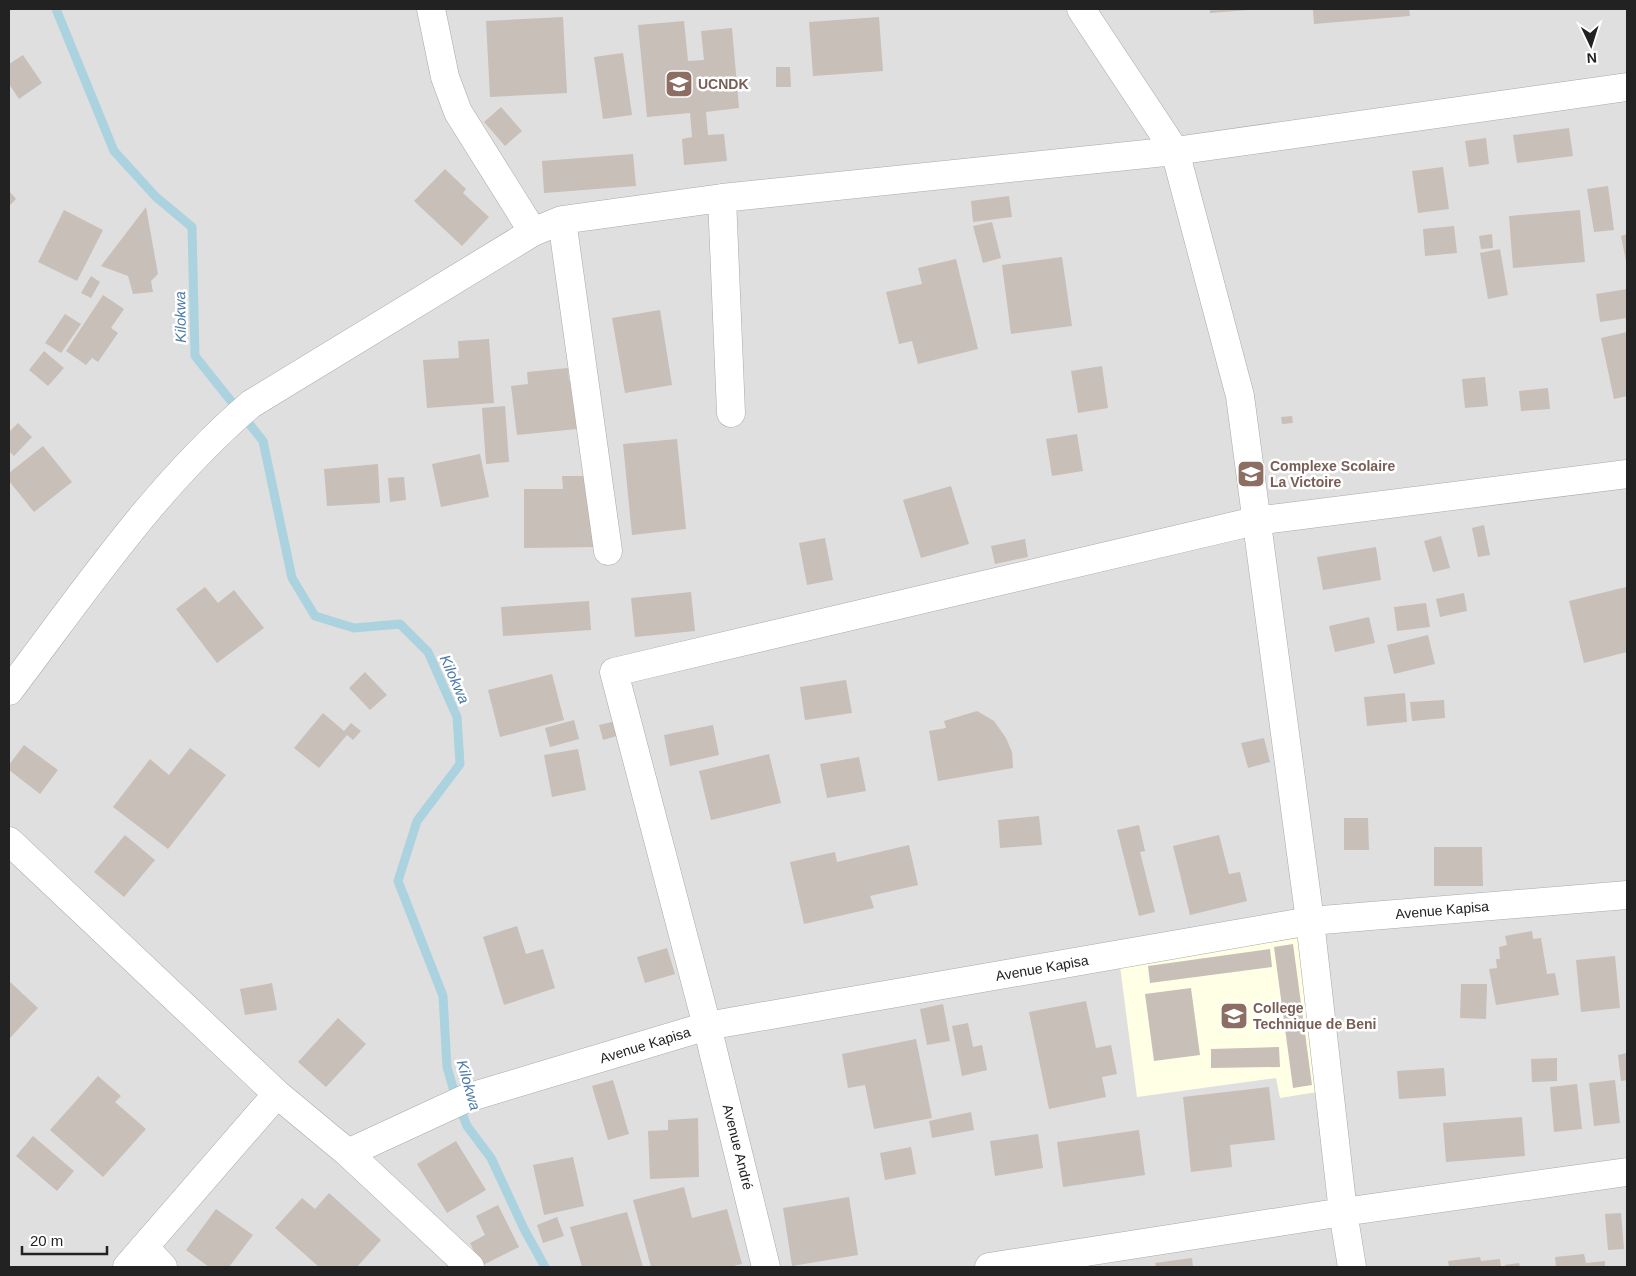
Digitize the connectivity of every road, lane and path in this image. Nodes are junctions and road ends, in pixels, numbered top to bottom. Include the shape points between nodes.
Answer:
1 (431, 9) edge
2 (1081, 9) edge
3 (1627, 87) edge
4 (1175, 151) junction
5 (722, 198) junction
6 (562, 220) junction
7 (534, 232) junction
8 (731, 414) dead end
9 (1627, 474) edge
10 (1255, 521) junction
11 (608, 551) dead end
12 (9, 691) edge
13 (9, 840) edge
14 (1627, 896) edge
15 (1310, 921) junction
16 (707, 1026) junction
17 (277, 1094) junction
18 (348, 1153) junction
19 (1627, 1172) edge
20 (1343, 1212) junction
21 (144, 1247) junction
22 (127, 1267) edge
23 (164, 1267) edge
24 (470, 1267) edge
25 (766, 1267) edge
26 (989, 1267) edge
27 (1352, 1267) edge

1 - 7 street via 445,77 458,112
2 - 4 street
3 - 4 street
4 - 5 street
4 - 10 street via 1240,396
5 - 6 street
5 - 8 street
6 - 7 street
6 - 11 street
7 - 12 street via 251,404 228,424 150,505
9 - 10 street
10 - 15 street
10 - 16 street, Avenue André via 614,672
13 - 17 street
14 - 15 street, Avenue Kapisa
15 - 16 street, Avenue Kapisa
15 - 20 street
16 - 18 street, Avenue Kapisa via 456,1104
16 - 25 street, Avenue André
17 - 18 street
17 - 21 street
18 - 24 street
19 - 20 street
20 - 26 street
20 - 27 street
21 - 22 street
21 - 23 street

